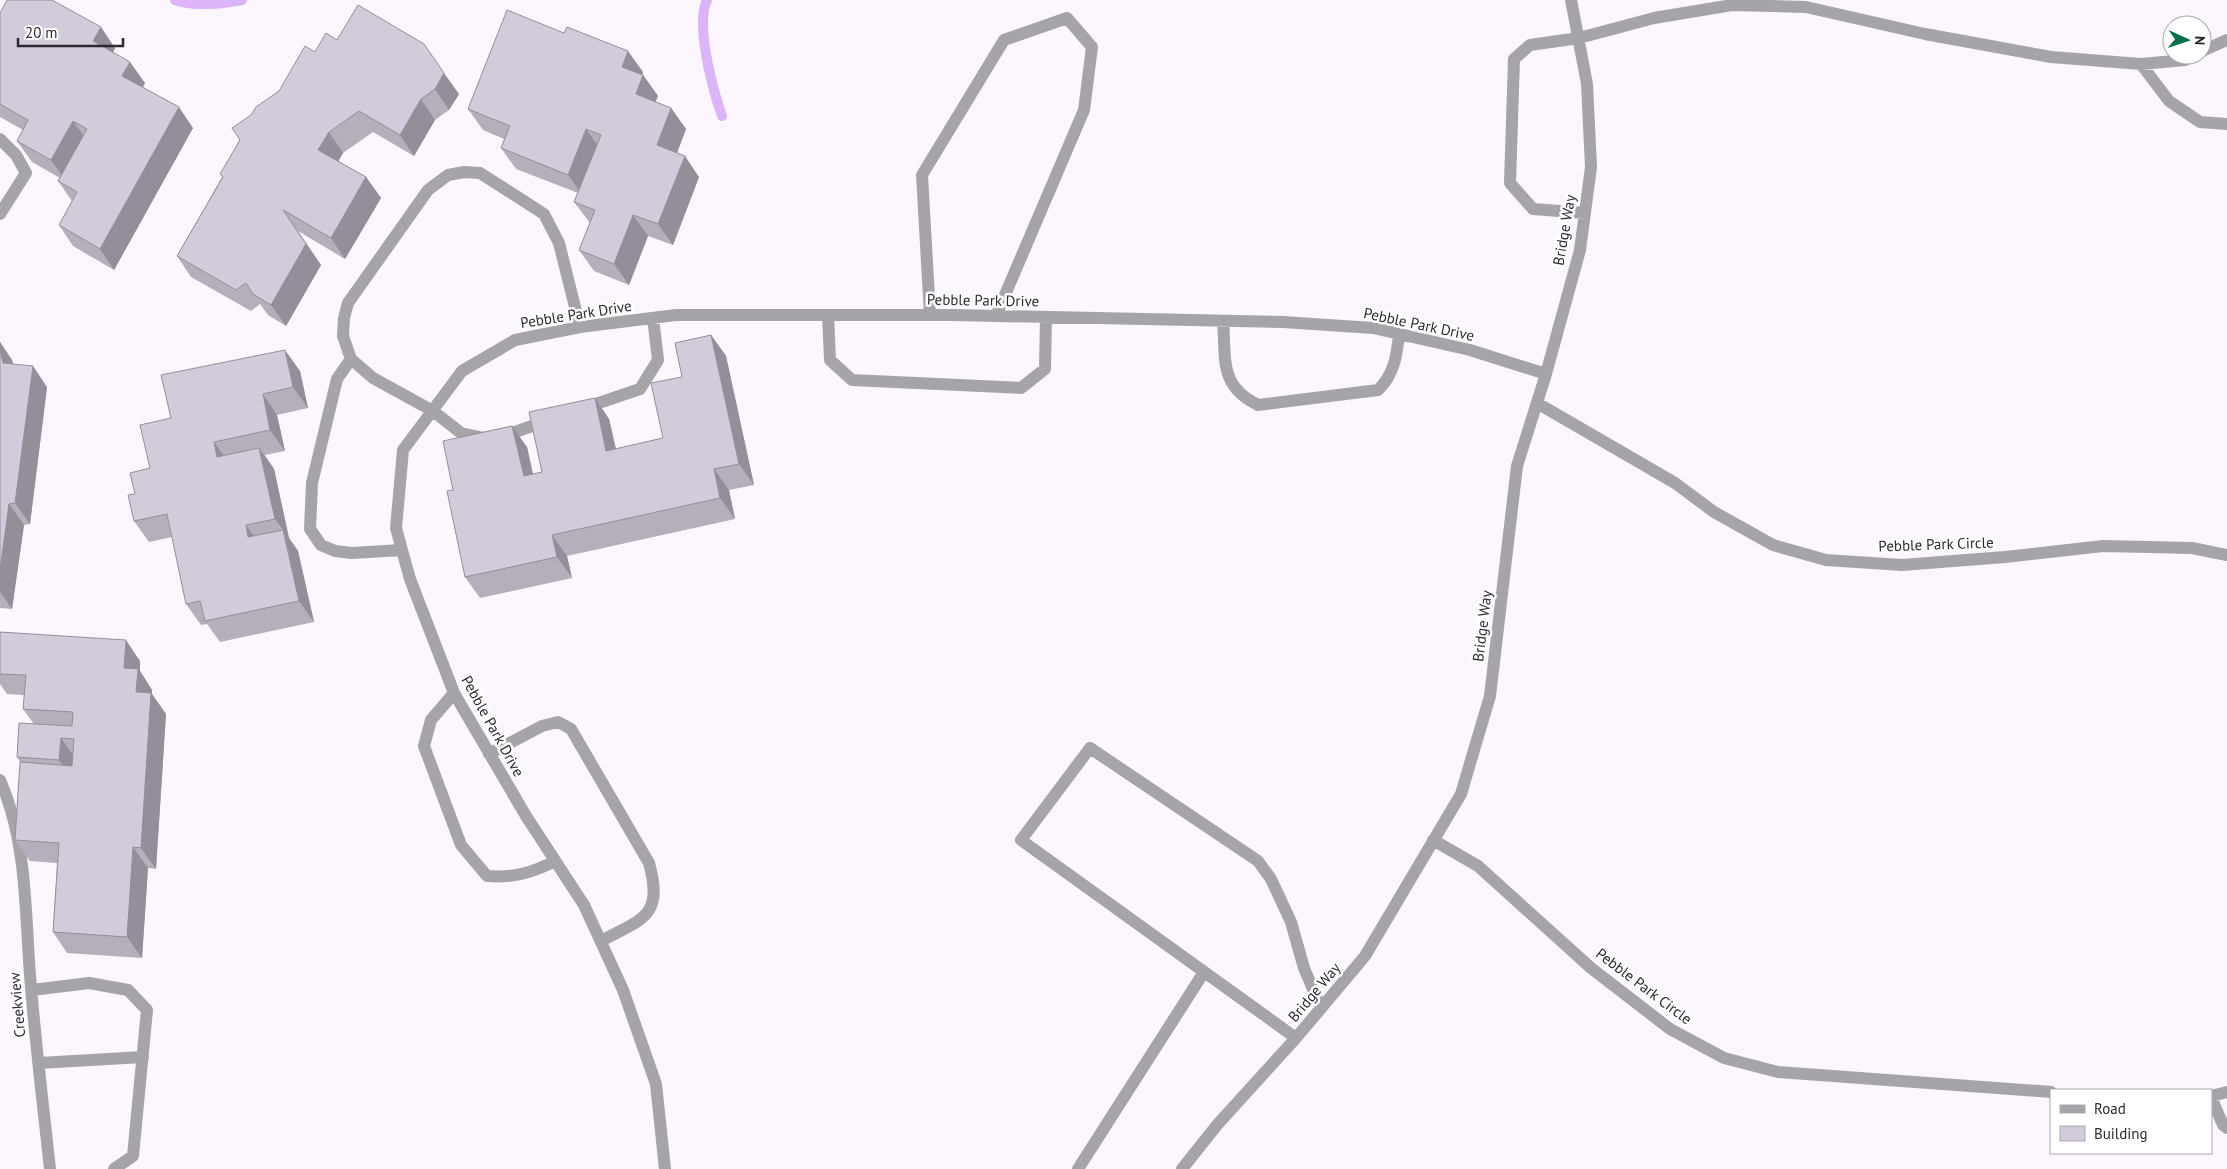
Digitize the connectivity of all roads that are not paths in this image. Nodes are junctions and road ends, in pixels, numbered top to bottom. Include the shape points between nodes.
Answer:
1 (1571, 0) edge
2 (1579, 38) junction
3 (2227, 40) edge
4 (2212, 47) edge
5 (2162, 62) edge
6 (2142, 64) junction
7 (2227, 124) edge
8 (0, 139) edge
9 (1585, 213) junction
10 (0, 214) edge
11 (828, 315) junction
12 (930, 315) junction
13 (996, 316) junction
14 (1046, 317) junction
15 (653, 318) junction
16 (1223, 321) junction
17 (580, 327) junction
18 (1399, 334) junction
19 (351, 359) junction
20 (1546, 374) junction
21 (1537, 402) junction
22 (432, 411) junction
23 (402, 550) junction
24 (2227, 555) edge
25 (454, 693) junction
26 (489, 754) junction
27 (0, 780) edge
28 (1433, 840) junction
29 (555, 861) junction
30 (601, 941) junction
31 (1204, 972) junction
32 (32, 990) junction
33 (1321, 1008) junction
34 (1296, 1038) junction
35 (143, 1057) junction
36 (39, 1063) junction
37 (2050, 1092) edge
38 (2227, 1092) edge
39 (2212, 1096) edge
40 (2212, 1098) edge
41 (2227, 1128) edge
42 (50, 1169) edge
43 (114, 1169) edge
44 (665, 1169) edge
45 (1078, 1169) edge
46 (1182, 1169) edge

1 - 2 street, Bridge Way
2 - 6 street via 1654,18 1732,5 1806,7 2051,57
2 - 9 street, Bridge Way via 1587,84 1591,167
2 - 9 street via 1530,45 1514,59 1510,183 1533,209
3 - 4 street
5 - 6 street
6 - 7 street via 2170,101 2200,122
8 - 10 street via 16,154 26,173
9 - 20 street, Bridge Way via 1580,250
11 - 12 street, Pebble Park Drive
11 - 14 street via 830,360 852,380 1021,388 1045,369
11 - 15 street, Pebble Park Drive via 676,315
12 - 13 street, Pebble Park Drive
12 - 13 street via 922,175 1004,40 1067,18 1092,47 1084,110
13 - 14 street, Pebble Park Drive
14 - 16 street, Pebble Park Drive
15 - 17 street, Pebble Park Drive
15 - 22 street via 658,360 640,389 515,432 484,438 461,433
16 - 18 street, Pebble Park Drive via 1373,328
16 - 18 street via 1227,372 1233,388 1242,398 1258,405 1378,390 1388,381
17 - 19 street via 559,243 544,214 480,173 464,172 448,175 428,190 348,303 343,336
17 - 22 street, Pebble Park Drive via 515,340 462,370
18 - 20 street, Pebble Park Drive via 1470,350
19 - 22 street via 373,378
19 - 23 street via 337,379 312,483 310,529 321,545 336,551
20 - 21 street, Bridge Way
21 - 24 street, Pebble Park Circle via 1773,545 1826,560 1902,565 2103,546 2192,548
21 - 28 street, Bridge Way via 1517,466 1490,696 1461,794
22 - 23 street, Pebble Park Drive via 404,450 396,528
23 - 25 street, Pebble Park Drive
25 - 26 street, Pebble Park Drive
25 - 29 street via 431,720 424,746 461,845 487,876 506,878 532,873
26 - 29 street, Pebble Park Drive
26 - 30 street via 542,726 558,722 571,729 649,864 655,884 654,905 643,918
27 - 32 street, Creekview via 12,810 24,878
28 - 33 street, Bridge Way via 1365,956
28 - 37 street, Pebble Park Circle via 1478,866 1592,968 1670,1029 1724,1058 1778,1072
29 - 30 street, Pebble Park Drive via 584,905
30 - 44 street, Pebble Park Drive via 623,990 656,1084
31 - 33 street via 1021,840 1090,748 1258,861 1271,879 1291,922 1304,968
31 - 34 street
31 - 45 street
32 - 35 street via 89,983 128,990 147,1010
32 - 36 street, Creekview
33 - 34 street, Bridge Way
34 - 46 street, Bridge Way
35 - 36 street
35 - 43 street via 133,1156
36 - 42 street, Creekview
38 - 39 street
40 - 41 street

